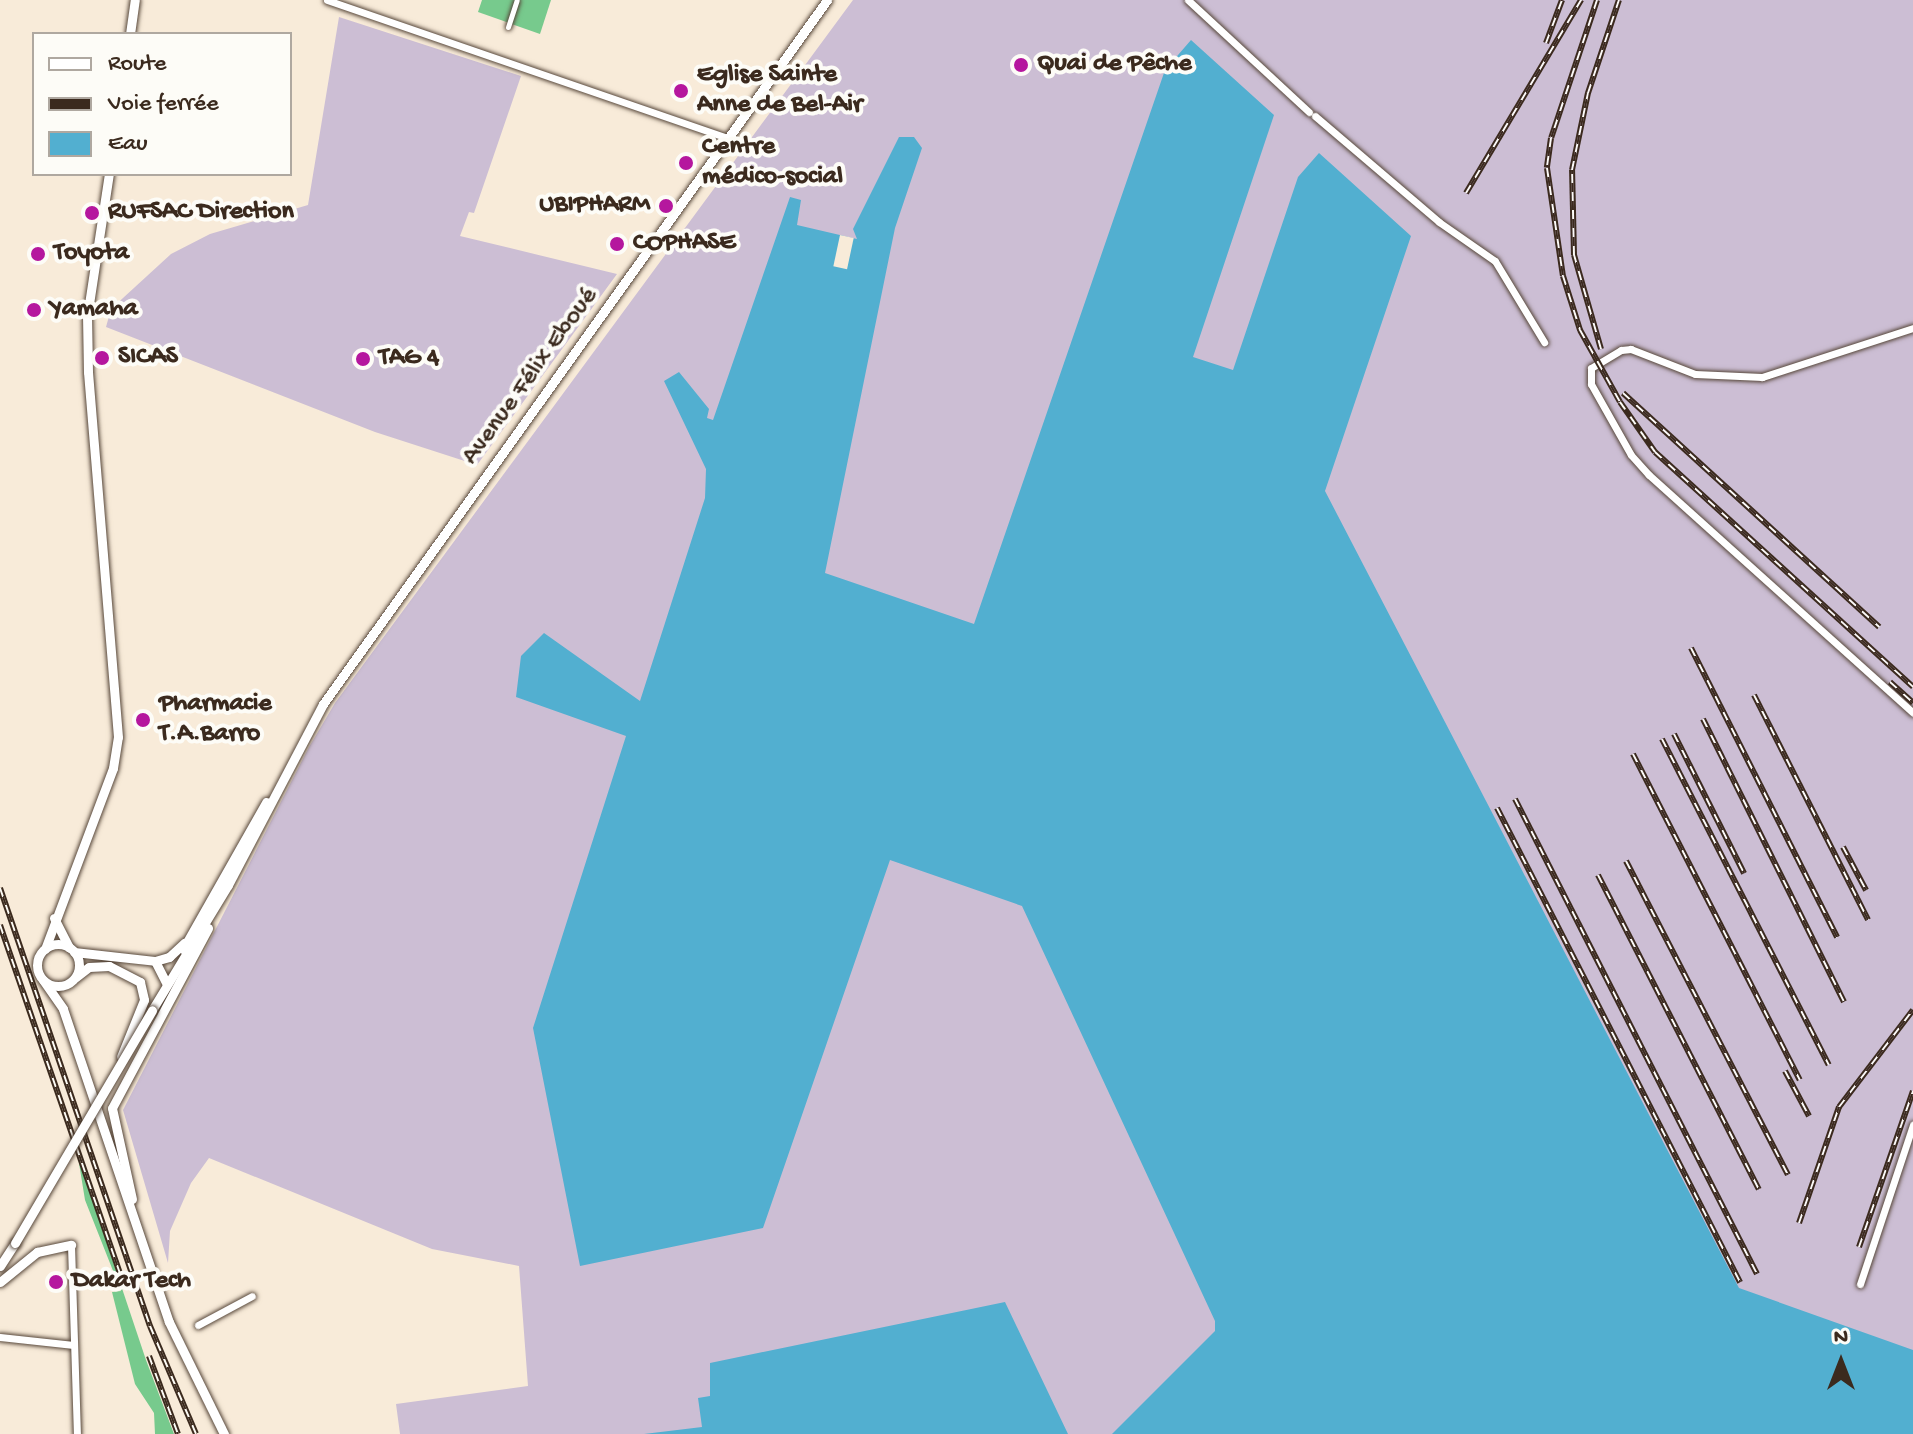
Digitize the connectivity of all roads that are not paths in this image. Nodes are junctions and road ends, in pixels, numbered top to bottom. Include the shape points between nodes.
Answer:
1 (135, 0) edge
2 (327, 0) edge
3 (517, 0) edge
4 (1188, 0) edge
5 (824, 1) edge
6 (508, 27) dead end
7 (130, 32) edge
8 (732, 139) junction
9 (109, 176) edge
10 (1913, 328) edge
11 (1544, 342) dead end
12 (1913, 713) edge
13 (278, 785) junction
14 (228, 885) junction
15 (54, 918) junction
16 (186, 941) junction
17 (45, 949) junction
18 (72, 950) junction
19 (153, 961) junction
20 (138, 979) junction
21 (169, 979) junction
22 (43, 980) junction
23 (73, 980) junction
24 (63, 1009) junction
25 (146, 1010) junction
26 (112, 1108) junction
27 (97, 1116) junction
28 (1913, 1125) edge
29 (137, 1227) junction
30 (15, 1243) junction
31 (71, 1245) joint
32 (0, 1257) edge
33 (0, 1266) edge
34 (0, 1282) edge
35 (1860, 1284) dead end
36 (252, 1296) dead end
37 (198, 1325) dead end
38 (0, 1337) edge
39 (74, 1345) junction
40 (77, 1434) edge
41 (224, 1434) edge

1 - 7 street
2 - 8 street
3 - 6 street
4 - 11 street via 1439,222 1495,261
5 - 8 street, Avenue Félix Eboué
8 - 13 street, Avenue Félix Eboué via 332,692
9 - 15 street via 87,317 118,737 113,768
10 - 12 street via 1762,377 1695,374 1631,349 1621,350 1591,368 1591,384 1631,455 1649,475
13 - 14 street, Avenue Félix Eboué
13 - 16 street, Avenue Félix Eboué
14 - 21 street, Avenue Félix Eboué
14 - 26 street
15 - 17 street
15 - 18 street
16 - 19 street via 169,957
16 - 21 street, Avenue Félix Eboué
17 - 18 street
17 - 22 street via 37,964
18 - 19 street
18 - 23 street via 79,962
19 - 20 street
19 - 21 street
20 - 23 street via 101,966
20 - 25 street
21 - 25 street, Avenue Félix Eboué
22 - 23 street via 57,986
22 - 24 street
23 - 24 street
24 - 27 street
25 - 30 street, Avenue Félix Eboué, bridge
26 - 27 street
26 - 29 street
27 - 29 street
28 - 35 street
29 - 41 street via 181,1352
30 - 32 street
30 - 33 street
31 - 34 street via 37,1252
31 - 39 street
36 - 37 street
38 - 39 street
39 - 40 street

